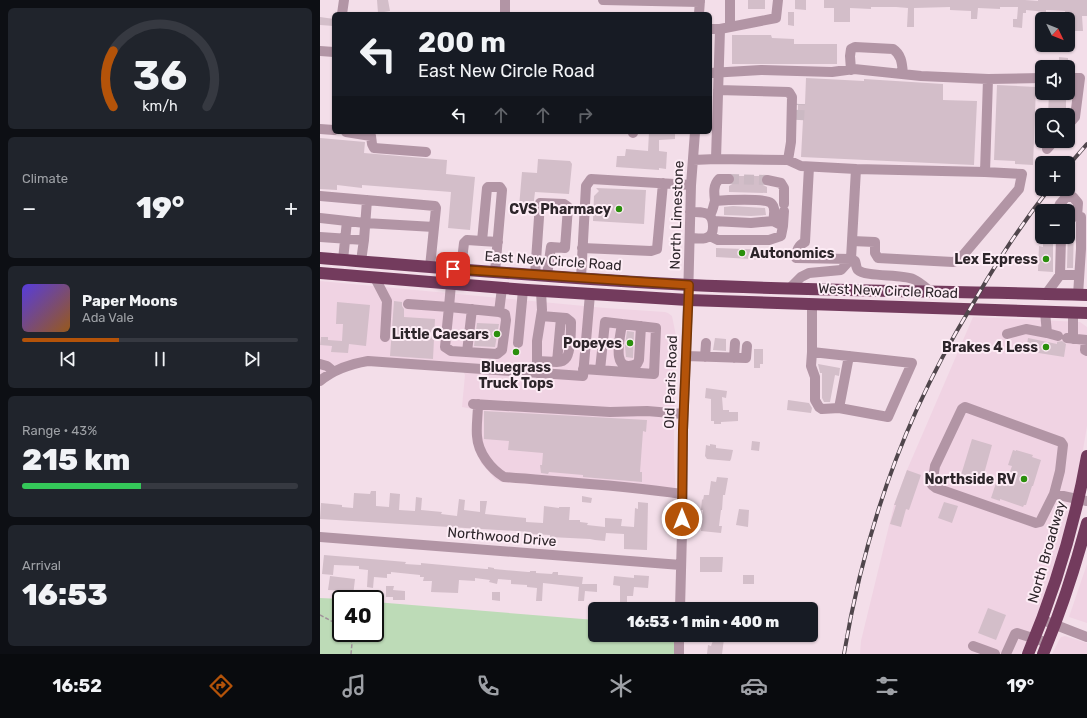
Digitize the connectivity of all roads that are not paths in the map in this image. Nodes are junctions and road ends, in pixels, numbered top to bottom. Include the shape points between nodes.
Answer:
1 (344, 0) edge
2 (505, 0) edge
3 (603, 0) edge
4 (730, 0) edge
5 (778, 0) edge
6 (700, 1) edge
7 (342, 12) edge
8 (505, 12) edge
9 (699, 12) edge
10 (720, 28) edge
11 (320, 52) edge
12 (332, 52) edge
13 (851, 70) junction
14 (714, 73) edge
15 (903, 74) junction
16 (1035, 78) edge
17 (1075, 78) edge
18 (988, 79) junction
19 (718, 90) junction
20 (792, 97) junction
21 (800, 104) dead end
22 (1075, 117) edge
23 (799, 120) tunnel mouth
24 (791, 128) junction
25 (320, 129) edge
26 (332, 130) edge
27 (358, 134) edge
28 (695, 134) edge
29 (426, 152) dead end
30 (716, 159) junction
31 (693, 160) junction
32 (788, 160) junction
33 (809, 167) junction
34 (856, 169) junction
35 (985, 172) junction
36 (729, 179) tunnel mouth
37 (767, 180) tunnel mouth
38 (663, 183) junction
39 (691, 184) junction
40 (320, 196) edge
41 (367, 200) junction
42 (715, 200) junction
43 (1060, 204) edge
44 (1075, 210) edge
45 (690, 212) junction
46 (1075, 216) edge
47 (320, 218) edge
48 (711, 218) junction
49 (347, 221) junction
50 (773, 221) junction
51 (365, 223) junction
52 (783, 226) junction
53 (434, 227) junction
54 (710, 236) junction
55 (320, 237) edge
56 (690, 238) junction
57 (345, 239) junction
58 (364, 240) junction
59 (482, 241) junction
60 (852, 241) junction
61 (498, 242) junction
62 (1061, 244) edge
63 (537, 246) junction
64 (551, 247) junction
65 (582, 248) junction
66 (1084, 249) edge
67 (320, 258) edge
68 (851, 259) junction
69 (342, 260) junction
70 (361, 262) junction
71 (430, 267) junction
72 (461, 270) junction
73 (495, 272) junction
74 (320, 273) edge
75 (535, 275) junction
76 (548, 275) junction
77 (1060, 275) junction
78 (1080, 275) junction
79 (375, 278) junction
80 (581, 278) junction
81 (451, 284) junction
82 (689, 285) junction
83 (502, 288) junction
84 (790, 288) junction
85 (523, 290) junction
86 (541, 291) junction
87 (932, 292) junction
88 (590, 294) junction
89 (1046, 294) junction
90 (1082, 295) edge
91 (688, 300) junction
92 (408, 304) dead end
93 (812, 304) junction
94 (449, 307) junction
95 (472, 309) junction
96 (1045, 312) junction
97 (1073, 312) junction
98 (502, 313) junction
99 (1087, 313) edge
100 (541, 316) junction
101 (622, 324) junction
102 (641, 326) junction
103 (1047, 333) junction
104 (1007, 334) dead end
105 (385, 337) dead end
106 (1066, 338) junction
107 (518, 343) dead end
108 (706, 343) dead end
109 (735, 343) dead end
110 (1087, 344) edge
111 (747, 346) dead end
112 (455, 352) junction
113 (467, 352) junction
114 (812, 352) junction
115 (686, 356) junction
116 (849, 356) junction
117 (704, 357) junction
118 (734, 358) junction
119 (537, 361) junction
120 (320, 364) edge
121 (454, 367) junction
122 (583, 369) junction
123 (600, 370) junction
124 (333, 371) junction
125 (537, 373) junction
126 (320, 381) edge
127 (839, 408) junction
128 (683, 414) junction
129 (1087, 456) edge
130 (682, 494) junction
131 (1054, 494) junction
132 (1083, 500) edge
133 (1087, 523) edge
134 (320, 537) edge
135 (681, 565) junction
136 (680, 602) edge
137 (1043, 620) junction
138 (1055, 625) junction
139 (1087, 637) edge
140 (1035, 639) junction
141 (679, 642) edge
142 (973, 646) dead end
143 (1045, 649) edge
144 (679, 654) edge
145 (995, 654) edge
146 (1006, 654) edge
147 (1028, 654) edge

1 - 7 street
2 - 8 street
3 - 6 street
4 - 10 street
5 - 10 street via 776,18
6 - 9 street
10 - 14 street
11 - 12 street
13 - 14 street
13 - 15 street
13 - 15 street via 851,49 855,47 893,49 901,58
14 - 19 street
15 - 18 street
16 - 18 street
17 - 22 street via 1080,78
18 - 35 street
19 - 20 street via 789,92
19 - 30 street
20 - 21 street via 797,98
20 - 24 street
23 - 24 street
24 - 32 street
25 - 26 street
27 - 29 street via 371,136 374,148
28 - 31 street, North Limestone
30 - 31 street
30 - 32 street
31 - 39 street, North Limestone
32 - 33 street
33 - 34 street
33 - 68 street via 805,242 800,244 796,258
34 - 35 street
34 - 60 street
35 - 60 street via 1022,174 1020,189 960,260 953,262 878,258 875,253 875,242
36 - 42 street via 719,179 715,183
37 - 52 street via 781,183 784,188
38 - 39 street
38 - 65 street via 657,249 651,251
38 - 65 street via 591,179 586,186
39 - 45 street, North Limestone
40 - 41 street
41 - 51 street
41 - 53 street via 433,205 436,208
42 - 48 street
42 - 50 street via 772,203
43 - 44 street via 1066,197 1073,197 1078,203
45 - 48 street via 707,213
45 - 56 street, North Limestone
46 - 66 street via 1081,217
47 - 49 street
48 - 50 street via 751,223
48 - 54 street via 713,231
49 - 51 street
49 - 57 street
50 - 52 street
51 - 53 street
51 - 58 street
52 - 54 street via 781,236 769,240 718,240
53 - 71 street
54 - 56 street
55 - 57 street
56 - 82 street, North Limestone
57 - 58 street
57 - 69 street
58 - 70 street
59 - 61 street
59 - 61 street via 486,188 500,187 502,190
59 - 72 street via 464,243
60 - 68 street
61 - 73 street
62 - 77 street
63 - 64 street
63 - 64 street via 540,203 564,204 568,207 565,248
63 - 75 street
64 - 76 street
65 - 80 street
66 - 78 street
67 - 69 highway, East New Circle Road
68 - 84 street via 841,270 809,273
68 - 87 street via 861,272 903,276 913,279
69 - 70 highway, East New Circle Road
70 - 71 highway, East New Circle Road
71 - 72 highway, East New Circle Road
72 - 73 highway, East New Circle Road
73 - 75 highway, East New Circle Road
74 - 79 highway
75 - 76 highway, East New Circle Road
76 - 80 highway, East New Circle Road
77 - 78 street
77 - 89 street
78 - 90 street
79 - 81 highway
79 - 105 street via 387,301
80 - 82 highway, East New Circle Road
81 - 83 highway
81 - 94 street
82 - 84 highway, West New Circle Road
82 - 91 street, North Limestone
83 - 85 highway
83 - 98 street
84 - 87 highway, West New Circle Road
85 - 86 highway
85 - 107 street
86 - 88 highway
86 - 100 street
87 - 89 highway, West New Circle Road
88 - 91 highway
88 - 122 street
89 - 90 highway, West New Circle Road
91 - 93 highway, West New Circle Road
91 - 115 street, Old Paris Road
92 - 94 street
93 - 96 highway, West New Circle Road
93 - 114 street
94 - 95 street
94 - 112 street via 446,347
95 - 98 street
95 - 113 street
96 - 97 highway, West New Circle Road
96 - 103 street
97 - 99 highway, West New Circle Road
97 - 106 street
98 - 113 street via 506,320 502,350 497,354
100 - 119 street
100 - 119 street via 561,318 557,362
101 - 102 street
101 - 102 street via 618,355 619,360 626,366 637,364
101 - 123 street via 604,322
102 - 123 street via 656,328 654,374
103 - 104 street via 1026,329
103 - 106 street
106 - 110 street
108 - 117 street
109 - 118 street
111 - 118 street via 746,358
112 - 113 street
112 - 121 street
114 - 116 street
114 - 127 street via 815,400 822,409
115 - 117 street
115 - 128 street, Old Paris Road
116 - 127 street
116 - 127 street via 912,363 888,417
117 - 118 street
119 - 125 street
120 - 124 street
121 - 124 street via 368,361
121 - 125 street
122 - 123 street
122 - 125 street via 583,376
124 - 126 street
128 - 130 street, Old Paris Road
128 - 130 street via 476,404 477,437 484,457 495,471 504,477 610,485
129 - 132 highway, North Broadway
130 - 135 street, Old Paris Road
131 - 131 street via 1040,522 1036,524 932,485 935,466 962,409 965,406 1061,442 1063,445 1060,471
131 - 132 street
132 - 137 highway, North Broadway
133 - 138 highway, North Broadway
134 - 135 street, Northwood Drive
135 - 136 street, Old Paris Road
137 - 138 street
137 - 140 highway, North Broadway
138 - 139 street
138 - 143 highway, North Broadway
140 - 143 street
140 - 146 street via 1015,634
140 - 147 highway, North Broadway
141 - 144 street
142 - 145 street

